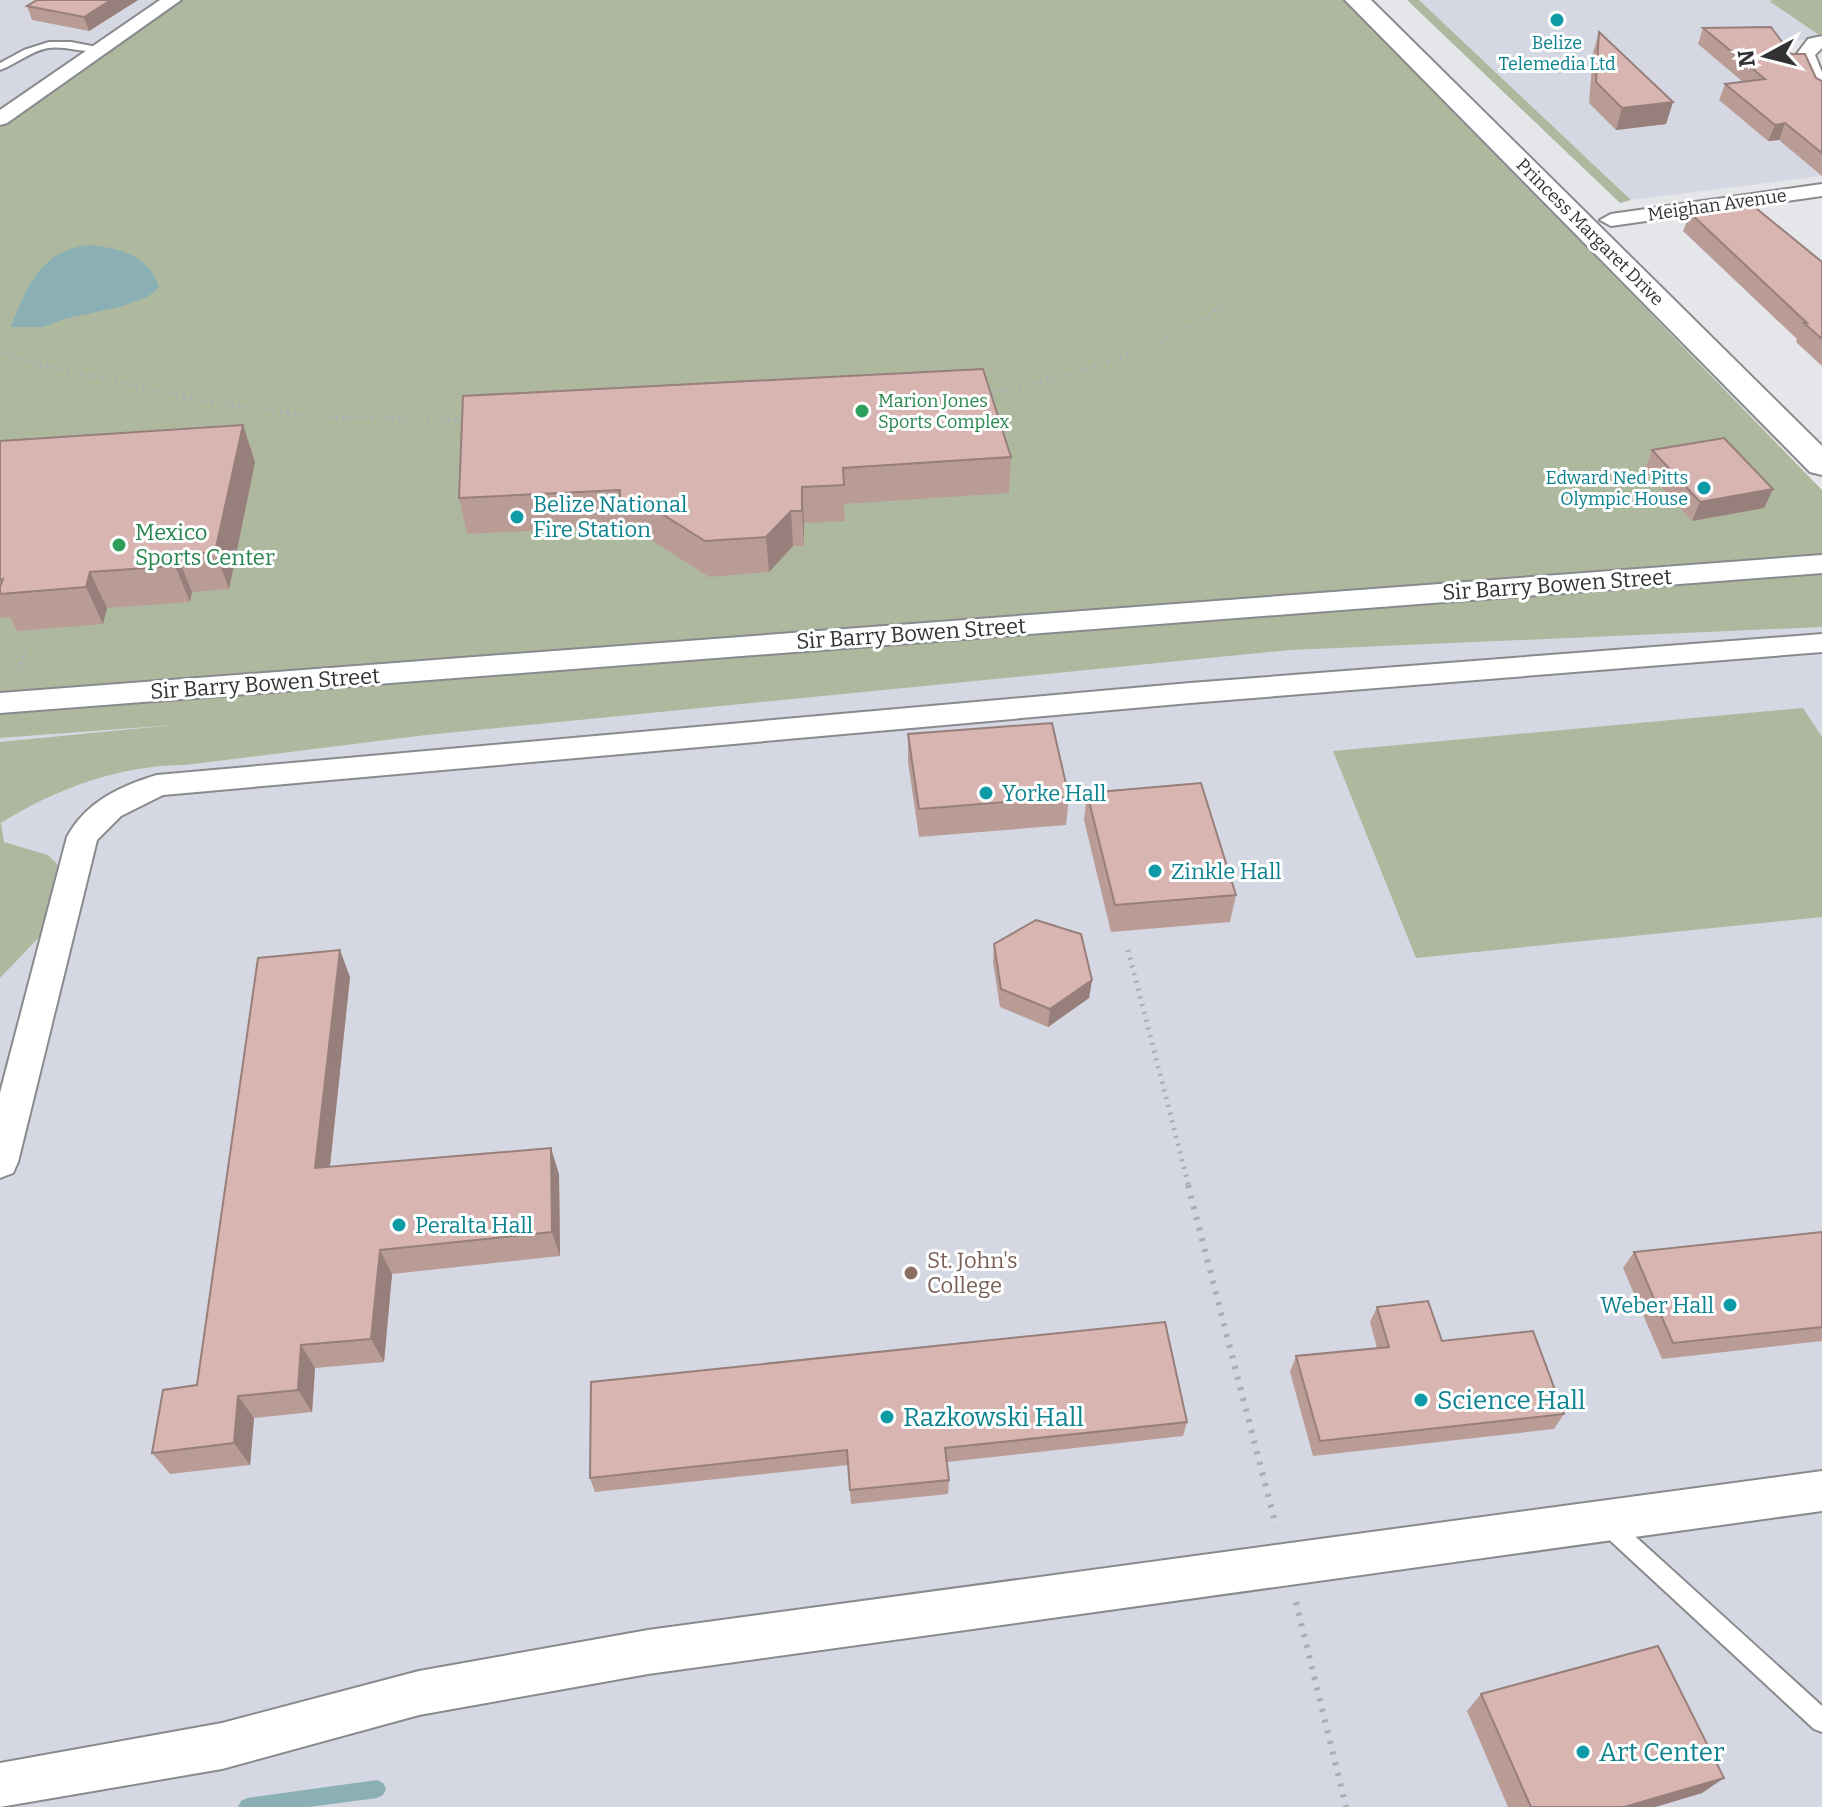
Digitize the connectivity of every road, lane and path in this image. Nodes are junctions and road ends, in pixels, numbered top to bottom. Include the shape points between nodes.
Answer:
1 (172, 0) edge
2 (1248, 0) edge
3 (1357, 0) edge
4 (1386, 0) edge
5 (1822, 42) edge
6 (102, 49) junction
7 (0, 67) edge
8 (1822, 93) edge
9 (1, 118) edge
10 (1822, 190) edge
11 (1611, 220) junction
12 (0, 351) edge
13 (983, 394) edge
14 (470, 420) edge
15 (1822, 428) edge
16 (1822, 465) edge
17 (1822, 564) edge
18 (1822, 643) edge
19 (0, 703) edge
20 (1128, 950) dead end
21 (0, 1162) edge
22 (1822, 1491) edge
23 (1602, 1520) junction
24 (1286, 1563) junction
25 (1822, 1721) edge
26 (0, 1786) edge
27 (1346, 1807) edge

1 - 6 street
2 - 13 path via 1338,73 1360,109 1358,130 1322,212 1292,250 1215,313 1109,360
3 - 16 main road, Princess Margaret Drive
4 - 11 main road, Princess Margaret Drive
5 - 8 street via 1805,55
6 - 7 lane via 49,43
6 - 9 street
10 - 11 street, Meighan Avenue
11 - 15 main road, Princess Margaret Drive
12 - 14 path via 203,401 319,417
17 - 19 street, Sir Barry Bowen Street
18 - 21 street via 1110,700 149,787 108,808 82,837
20 - 24 path
22 - 23 street
23 - 24 street
23 - 25 lane
24 - 26 street via 633,1655 419,1693 222,1746
24 - 27 path

